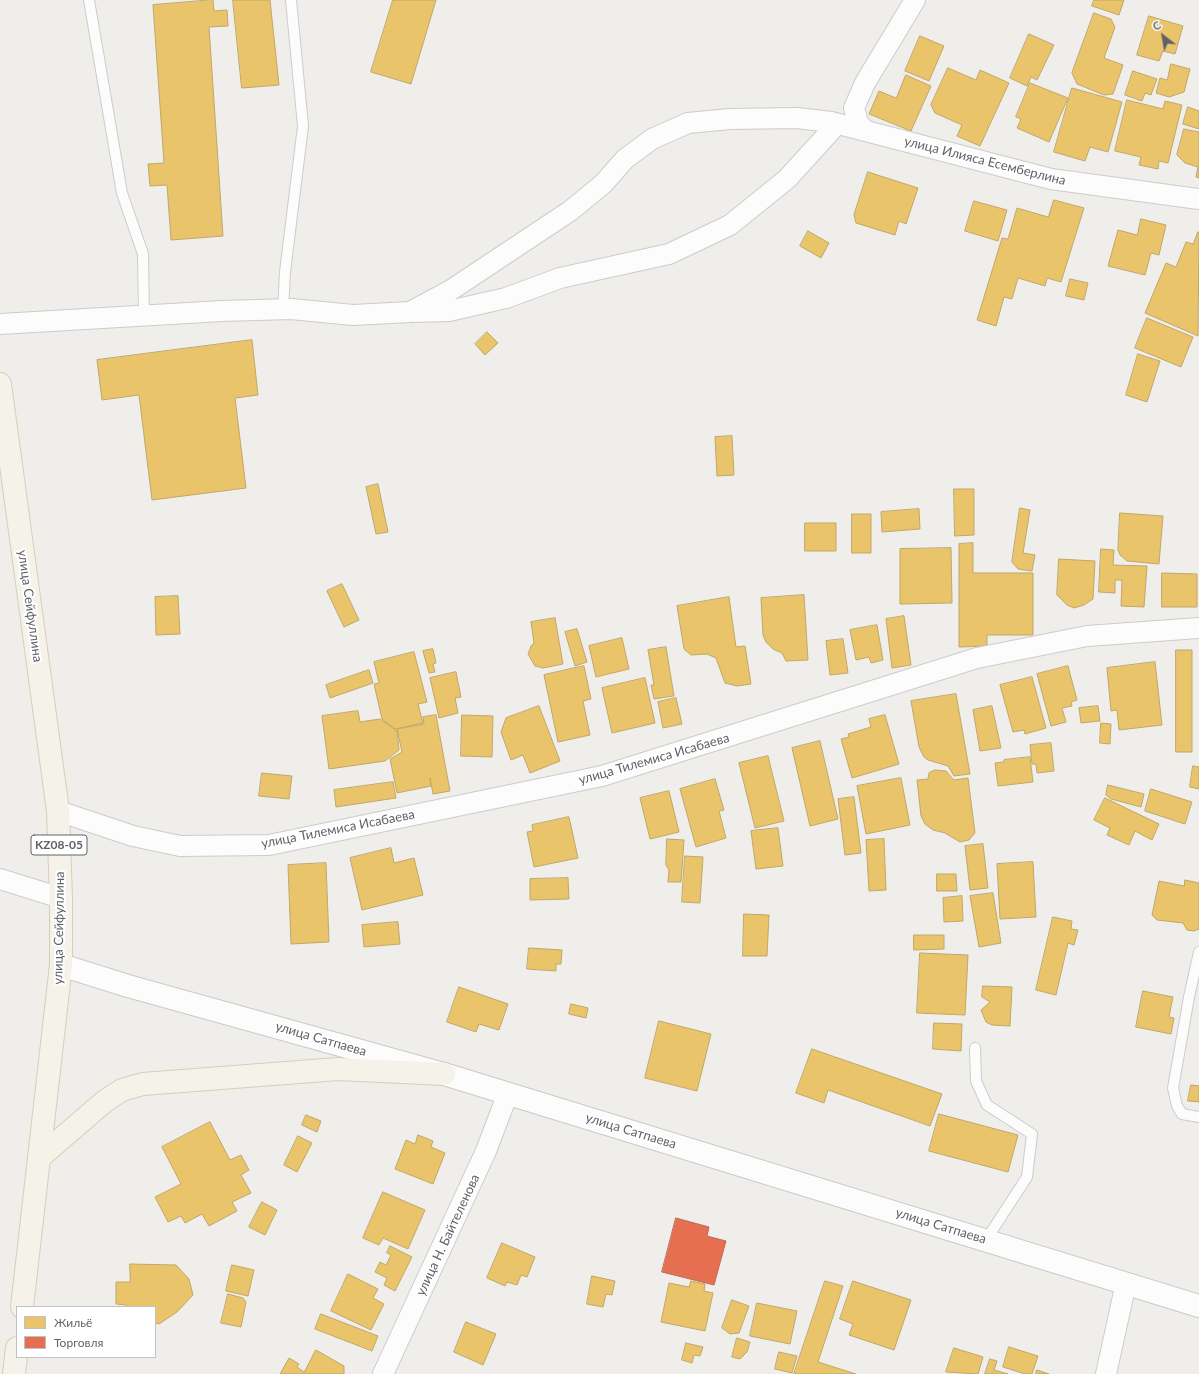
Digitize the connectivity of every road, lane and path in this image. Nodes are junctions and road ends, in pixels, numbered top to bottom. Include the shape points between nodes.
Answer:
1 (89, 0) edge
2 (291, 0) edge
3 (915, 0) edge
4 (837, 124) junction
5 (866, 131) junction
6 (1199, 199) edge
7 (283, 310) junction
8 (410, 312) junction
9 (144, 316) junction
10 (0, 324) edge
11 (0, 384) edge
12 (1199, 628) edge
13 (58, 811) junction
14 (0, 879) edge
15 (61, 898) junction
16 (1199, 952) edge
17 (61, 965) junction
18 (974, 1048) dead end
19 (444, 1074) junction
20 (508, 1093) junction
21 (1199, 1117) edge
22 (40, 1157) junction
23 (986, 1240) junction
24 (1126, 1283) junction
25 (22, 1306) edge
26 (1199, 1306) edge
27 (16, 1357) edge
28 (14, 1374) edge
29 (383, 1374) edge
30 (1106, 1374) edge

1 - 9 lane via 122,193 144,254
2 - 7 lane via 303,126
3 - 5 street via 865,83 854,108 858,123
4 - 5 street, улица Илияса Есемберлина
4 - 8 street via 788,179 730,225 669,254 560,278 506,298 449,312
4 - 8 street, улица Илияса Есемберлина via 797,118 730,119 688,123 652,139 625,159 603,184 570,211 452,290
5 - 6 street, улица Илияса Есемберлина via 1052,180
7 - 8 street via 353,315
7 - 9 street
9 - 10 street
11 - 13 main road, улица Сейфуллина / KZ08-05
12 - 13 street, улица Тилемиса Исабаева via 1087,636 977,658 602,776 269,845 180,846 133,836
13 - 15 main road, улица Сейфуллина / KZ08-05
14 - 15 street
15 - 17 main road, улица Сейфуллина / KZ08-05
16 - 21 lane via 1173,1088 1177,1106 1182,1114
17 - 19 street, улица Сатпаева
17 - 22 main road, улица Сейфуллина / KZ08-05
18 - 23 lane via 976,1081 987,1105 1032,1134 1027,1177
19 - 20 street, улица Сатпаева
19 - 22 main road via 338,1069 144,1084 122,1090 106,1101
20 - 23 street, улица Сатпаева
20 - 29 street, улица Н. Байтеленова via 486,1151
22 - 25 main road, улица Сейфуллина / KZ08-05
23 - 24 street, улица Сатпаева
24 - 26 street, улица Сатпаева
24 - 30 street
27 - 28 main road

